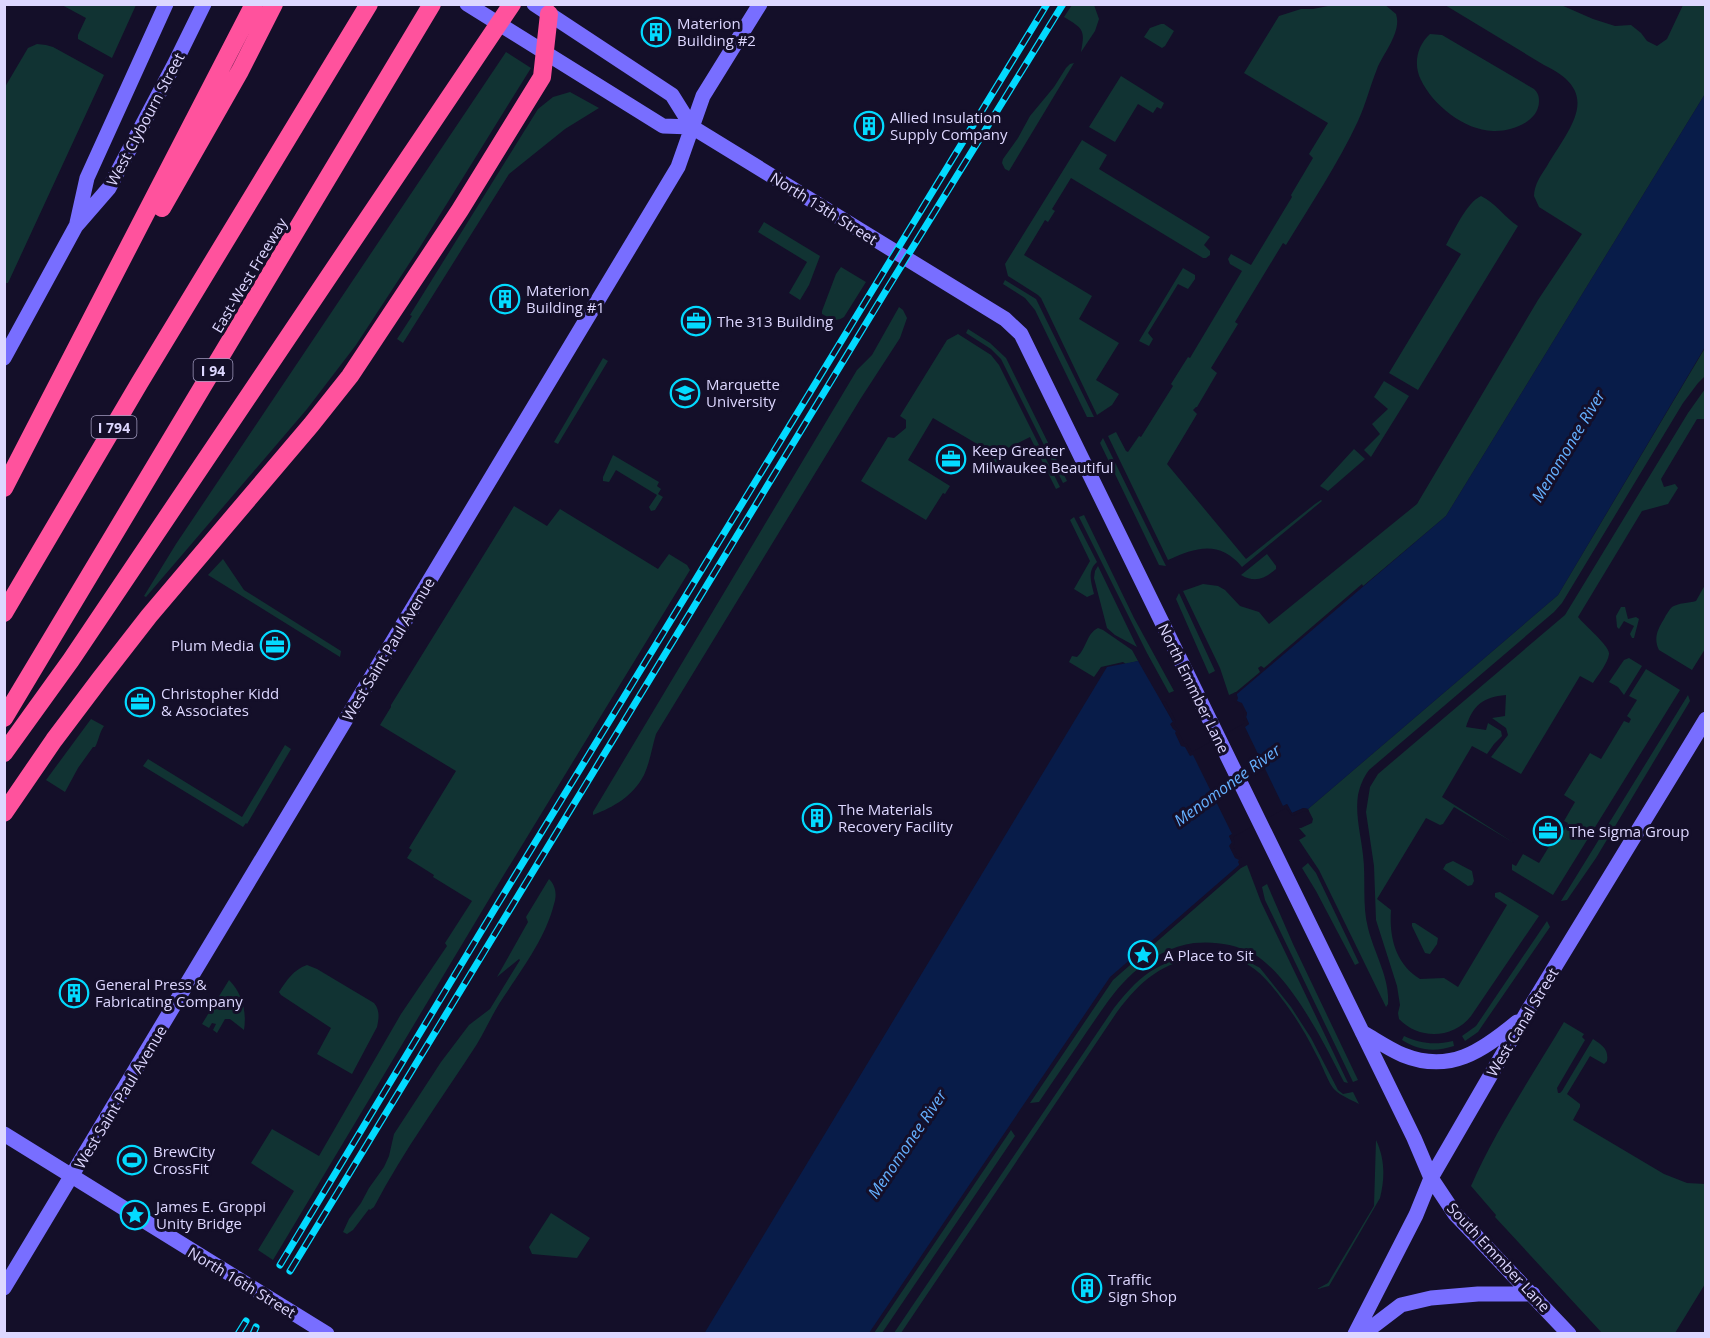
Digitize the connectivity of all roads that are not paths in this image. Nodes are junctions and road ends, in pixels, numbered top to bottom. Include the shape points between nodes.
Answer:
1 (166, 4) edge
2 (204, 4) edge
3 (254, 4) edge
4 (274, 4) edge
5 (357, 4) edge
6 (369, 4) edge
7 (432, 4) edge
8 (467, 4) edge
9 (512, 4) edge
10 (760, 4) edge
11 (541, 9) edge
12 (545, 53) junction
13 (299, 121) junction
14 (692, 127) junction
15 (76, 226) junction
16 (956, 290) joint
17 (4, 358) edge
18 (55, 391) junction
19 (4, 488) edge
20 (4, 613) edge
21 (4, 718) edge
22 (1706, 719) edge
23 (4, 753) edge
24 (4, 813) edge
25 (1526, 1014) junction
26 (1362, 1032) junction
27 (4, 1134) edge
28 (1431, 1178) junction
29 (4, 1288) edge
30 (1533, 1294) junction
31 (1554, 1317) junction
32 (327, 1334) edge
33 (1354, 1334) edge
34 (1363, 1334) edge
35 (1560, 1334) edge
36 (1569, 1334) edge

1 - 15 street, West Clybourn Street via 87,178
2 - 15 street, West Clybourn Street via 109,188
3 - 18 highway
4 - 18 highway via 180,178
5 - 13 highway
6 - 13 highway, I 794
7 - 21 highway, East-West Freeway / I 94
8 - 12 street, North 13th Street
9 - 23 highway via 71,660
10 - 14 street, West Saint Paul Avenue via 703,96
11 - 12 highway
11 - 14 street, North 13th Street via 672,95
12 - 14 street, North 13th Street via 663,126
12 - 24 highway via 542,77 350,376 149,616 54,740
13 - 20 highway, I 794
14 - 16 street, North 13th Street
14 - 29 street, West Saint Paul Avenue via 678,167
15 - 17 street, West Clybourn Street
16 - 26 street, North Emmber Lane via 1005,319 1021,334
18 - 19 highway
22 - 25 street, West Canal Street
25 - 26 street via 1483,1048 1451,1061 1430,1063 1414,1059
25 - 28 street, West Canal Street
26 - 28 street, North Emmber Lane
27 - 32 street, North 16th Street
28 - 30 street, South Emmber Lane via 1455,1214
28 - 33 street, West Canal Street
30 - 31 street, South Emmber Lane
30 - 34 street via 1478,1294 1401,1305
31 - 35 street
31 - 36 street, South Emmber Lane

